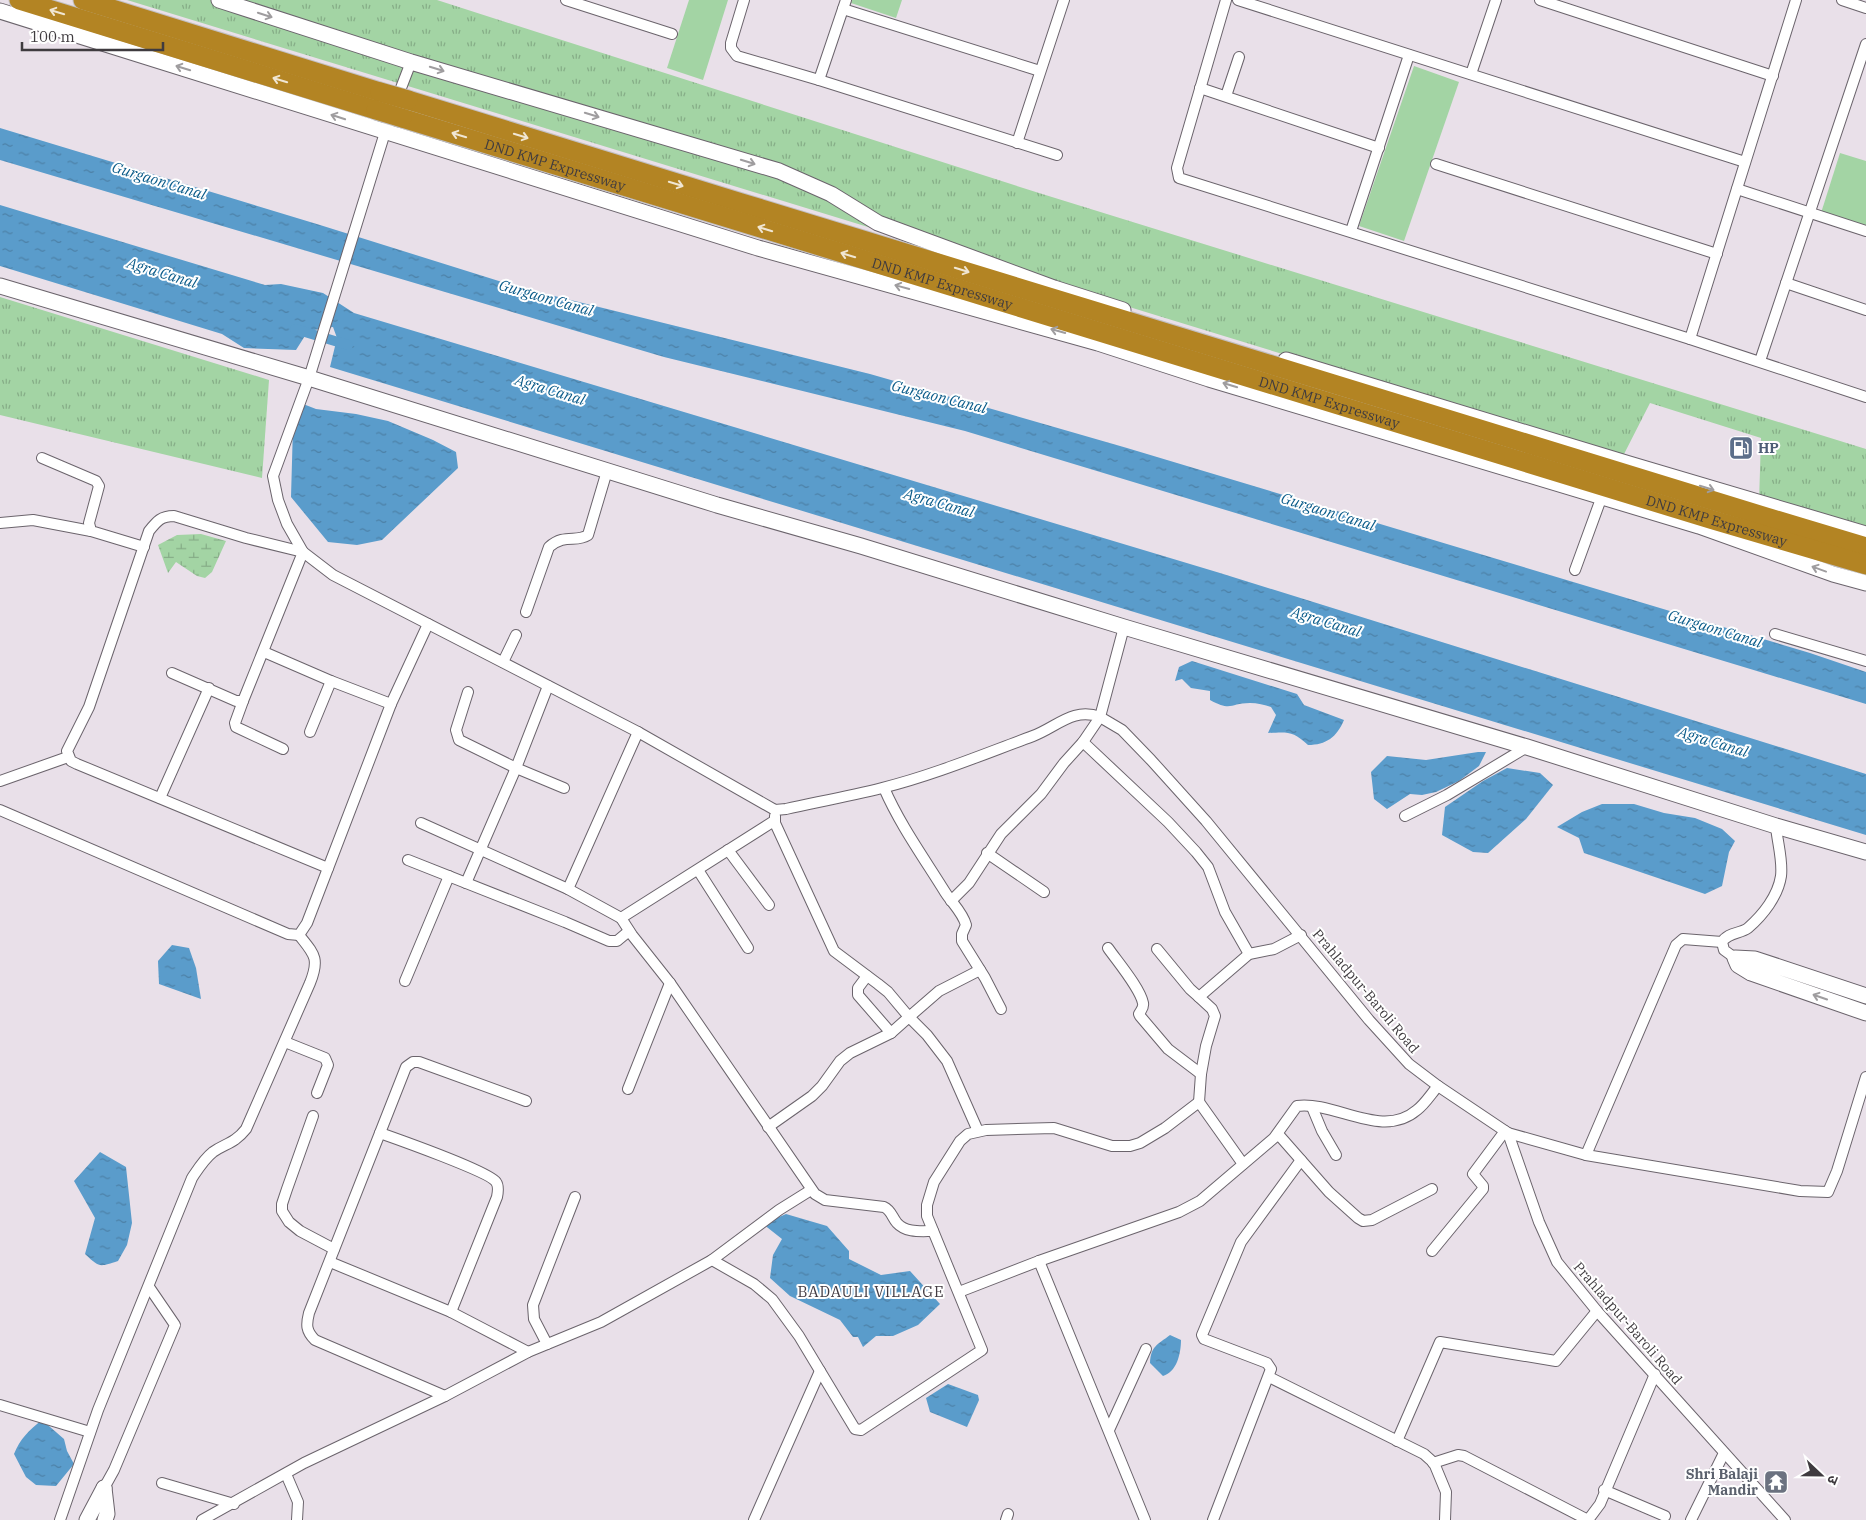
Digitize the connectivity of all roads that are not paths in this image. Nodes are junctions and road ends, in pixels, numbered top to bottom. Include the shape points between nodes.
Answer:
1 (19, 0) edge
2 (82, 0) edge
3 (218, 0) edge
4 (566, 0) edge
5 (744, 0) edge
6 (1064, 0) edge
7 (1226, 0) edge
8 (1238, 0) edge
9 (1496, 0) edge
10 (1540, 0) edge
11 (1796, 0) edge
12 (1842, 0) edge
13 (844, 5) edge
14 (1866, 8) edge
15 (0, 11) edge
16 (672, 34) dead end
17 (1866, 44) edge
18 (1409, 55) junction
19 (1239, 57) dead end
20 (411, 62) junction
21 (1040, 71) junction
22 (1471, 74) junction
23 (1773, 76) junction
24 (819, 80) junction
25 (1200, 88) junction
26 (1226, 96) junction
27 (405, 109) junction
28 (384, 136) junction
29 (1017, 143) junction
30 (1379, 148) junction
31 (1057, 155) dead end
32 (1746, 162) junction
33 (1436, 164) dead end
34 (1737, 189) junction
35 (1810, 212) junction
36 (1351, 231) junction
37 (1866, 231) edge
38 (813, 235) junction
39 (1717, 254) junction
40 (1786, 284) junction
41 (0, 286) edge
42 (1866, 310) edge
43 (1690, 339) junction
44 (1760, 361) junction
45 (310, 374) junction
46 (1866, 397) edge
47 (42, 458) dead end
48 (607, 471) junction
49 (1602, 496) junction
50 (0, 523) edge
51 (91, 531) junction
52 (1866, 534) edge
53 (144, 547) junction
54 (1866, 547) edge
55 (303, 552) junction
56 (1866, 565) edge
57 (1575, 570) dead end
58 (1866, 583) edge
59 (526, 612) dead end
60 (428, 624) junction
61 (1124, 627) junction
62 (1775, 634) dead end
63 (516, 635) dead end
64 (264, 652) junction
65 (1866, 661) edge
66 (503, 662) junction
67 (172, 673) dead end
68 (331, 681) junction
69 (548, 686) junction
70 (209, 688) junction
71 (468, 692) dead end
72 (243, 701) junction
73 (391, 704) junction
74 (1100, 717) junction
75 (310, 732) dead end
76 (638, 732) junction
77 (1083, 742) junction
78 (1527, 747) junction
79 (283, 749) dead end
80 (68, 757) junction
81 (516, 768) junction
82 (0, 781) edge
83 (564, 788) dead end
84 (884, 788) junction
85 (160, 798) junction
86 (0, 810) edge
87 (775, 815) junction
88 (1405, 816) dead end
89 (421, 823) dead end
90 (1776, 826) junction
91 (480, 849) junction
92 (728, 850) junction
93 (1866, 852) edge
94 (987, 853) junction
95 (408, 860) dead end
96 (328, 868) junction
97 (698, 870) junction
98 (449, 876) junction
99 (466, 883) junction
100 (568, 889) junction
101 (1044, 892) dead end
102 (951, 901) junction
103 (769, 905) dead end
104 (621, 918) junction
105 (629, 931) junction
106 (299, 935) junction
107 (1300, 935) junction
108 (1722, 942) junction
109 (748, 948) dead end
110 (1108, 948) dead end
111 (1157, 948) dead end
112 (1249, 954) junction
113 (1734, 958) junction
114 (980, 970) junction
115 (867, 976) junction
116 (405, 981) dead end
117 (670, 983) junction
118 (1866, 996) edge
119 (1199, 997) junction
120 (1001, 1009) dead end
121 (1866, 1013) edge
122 (909, 1017) junction
123 (891, 1032) junction
124 (284, 1042) junction
125 (1201, 1074) junction
126 (1866, 1076) edge
127 (1438, 1086) junction
128 (628, 1088) dead end
129 (317, 1094) dead end
130 (526, 1101) dead end
131 (1199, 1102) junction
132 (1312, 1107) junction
133 (314, 1116) dead end
134 (768, 1127) junction
135 (978, 1131) junction
136 (380, 1132) junction
137 (1506, 1132) junction
138 (1278, 1134) junction
139 (1336, 1155) dead end
140 (1586, 1155) junction
141 (1301, 1160) junction
142 (1243, 1164) junction
143 (1432, 1189) dead end
144 (811, 1190) junction
145 (576, 1197) dead end
146 (933, 1231) junction
147 (334, 1249) junction
148 (1432, 1251) dead end
149 (712, 1260) junction
150 (1039, 1260) junction
151 (330, 1262) junction
152 (149, 1287) junction
153 (958, 1292) junction
154 (1597, 1310) junction
155 (451, 1312) junction
156 (547, 1344) junction
157 (1146, 1350) dead end
158 (528, 1352) junction
159 (820, 1371) junction
160 (1655, 1374) junction
161 (1269, 1376) junction
162 (445, 1396) junction
163 (0, 1405) edge
164 (1109, 1430) junction
165 (90, 1432) junction
166 (1397, 1441) junction
167 (1724, 1453) junction
168 (1433, 1463) junction
169 (286, 1474) junction
170 (162, 1483) dead end
171 (104, 1488) junction
172 (1604, 1490) junction
173 (234, 1504) junction
174 (1665, 1516) dead end
175 (60, 1520) edge
176 (87, 1520) edge
177 (105, 1520) edge
178 (202, 1520) edge
179 (297, 1520) edge
180 (754, 1520) edge
181 (1145, 1520) edge
182 (1213, 1520) edge
183 (1445, 1520) edge
184 (1588, 1520) edge
185 (1691, 1520) edge
186 (1785, 1520) edge

27 -> 1 highway, DND KMP Expressway, bridge via 376,110
2 - 27 highway, DND KMP Expressway, bridge via 380,92
3 -> 20 street
4 - 16 street
5 - 24 street via 731,42 733,52 737,56
6 - 21 street
7 - 25 street
8 - 18 street
9 - 22 street
10 - 23 street
11 - 23 street
12 - 14 street
13 - 21 street
13 - 24 street
28 -> 15 street
17 - 35 street
18 - 22 street
18 - 30 street
19 - 26 street
20 - 28 street
20 -> 52 street via 779,171 831,194 878,222 1054,288
21 - 29 street
22 - 32 street
23 - 32 street
24 - 29 street
25 - 26 street
25 - 36 street via 1177,168 1180,178
26 - 30 street
27 - 38 highway, DND KMP Expressway
28 - 45 street
49 -> 28 street via 1090,340 758,248
29 - 31 street
30 - 36 street
32 - 34 street
33 - 39 street
34 - 35 street
34 - 39 street
35 - 37 street
35 - 40 street
36 - 43 street
38 -> 54 highway, DND KMP Expressway
56 -> 38 highway, DND KMP Expressway via 1713,520
39 - 43 street
40 - 42 street
40 - 44 street
41 - 45 street
43 - 44 street
44 - 46 street
45 - 48 street
45 - 55 street via 273,480 287,524
47 - 51 street via 96,481 99,486 89,523
48 - 59 street via 588,535 562,539 549,547
48 - 61 street
49 - 57 street
58 -> 49 street
50 - 51 street via 33,520
51 - 53 street
53 - 55 street via 157,521 165,516 174,516
53 - 80 street via 89,707 67,751
55 - 60 street via 334,575
55 - 64 street
60 - 66 street
60 - 73 street
61 - 74 street
61 - 78 street
62 - 65 street
63 - 66 street
64 - 68 street
64 - 72 street
66 - 69 street
67 - 70 street
68 - 73 street
68 - 75 street
69 - 76 street
69 - 81 street
70 - 72 street
70 - 85 street
71 - 81 street via 456,730 459,740
72 - 79 street via 236,727
73 - 96 street
74 - 77 street
74 - 84 street via 1086,713 1074,715 1036,735
74 - 107 street, Prahladpur-Baroli Road via 1122,730 1151,760
76 - 87 street
76 - 100 street
77 - 94 street
77 - 112 street via 1196,852 1208,868 1225,912
78 - 88 street
78 - 90 street
80 - 82 street
80 - 85 street via 77,764
81 - 83 street
81 - 91 street
84 - 87 street
84 - 102 street via 893,809
85 - 96 street
86 - 106 street via 288,934
87 - 92 street
87 - 115 street via 834,951
89 - 91 street
90 - 93 street
90 - 108 street via 1781,876 1772,901 1756,921 1746,929 1725,937
91 - 99 street
91 - 100 street
92 - 97 street
92 - 103 street
94 - 101 street
94 - 102 street via 969,883
95 - 98 street
96 - 106 street via 307,923
97 - 104 street
97 - 109 street
98 - 99 street
98 - 116 street
99 - 105 street via 612,942
100 - 104 street
102 - 114 street via 966,922 962,941
104 - 105 street
105 - 117 street
106 - 124 street via 316,956 316,969
107 - 112 street via 1274,949
107 - 127 street, Prahladpur-Baroli Road via 1409,1064
108 - 113 street via 1724,950
108 - 140 street via 1683,939 1676,945
110 - 125 street via 1143,1002 1140,1016 1168,1049
111 - 119 street
112 - 119 street
113 - 118 street via 1755,959
121 -> 113 street via 1751,973
114 - 120 street
114 - 122 street via 939,991
115 - 122 street via 888,992
115 - 123 street via 857,992
117 - 128 street
117 - 134 street
119 - 125 street via 1216,1016
122 - 123 street
122 - 135 street via 946,1061
123 - 134 street via 850,1053 812,1096
124 - 129 street via 325,1058 328,1065
124 - 152 street via 246,1129 230,1144 213,1152 192,1178
125 - 131 street
126 - 140 street via 1828,1192 1800,1191
127 - 132 street via 1419,1109 1407,1116 1383,1122
127 - 137 street, Prahladpur-Baroli Road
130 - 136 street via 413,1062 403,1071
131 - 135 street via 1165,1128 1130,1146 1112,1146 1054,1128
131 - 142 street
132 - 138 street via 1296,1107
132 - 139 street
133 - 147 street via 282,1211 289,1222
134 - 144 street
135 - 146 street via 960,1141 934,1182 926,1205
136 - 147 street
136 - 155 street via 496,1180 497,1197
137 - 140 street
137 - 148 street via 1474,1172 1473,1176 1483,1189
137 - 154 street, Prahladpur-Baroli Road via 1557,1262
138 - 141 street
138 - 142 street
141 - 143 street via 1329,1192 1363,1221 1372,1220
141 - 161 street via 1241,1242 1202,1335 1204,1339 1267,1363 1271,1369
142 - 150 street via 1200,1201 1179,1212
144 - 146 street via 825,1200 884,1207 904,1228
144 - 149 street
145 - 156 street via 533,1305 534,1319
146 - 153 street
147 - 151 street
149 - 156 street via 601,1322
149 - 159 street via 754,1284 772,1299
150 - 153 street
150 - 164 street
151 - 155 street
151 - 162 street via 309,1313 306,1327 310,1335
152 - 165 street
152 - 171 street via 175,1325
153 - 159 street via 982,1351 861,1430 855,1429
154 - 160 street, Prahladpur-Baroli Road
154 - 166 street via 1556,1361 1440,1342
155 - 158 street
156 - 158 street
157 - 164 street
158 - 162 street
159 - 180 street
160 - 167 street, Prahladpur-Baroli Road
160 - 172 street
161 - 166 street
161 - 182 street
162 - 169 street
163 - 165 street
164 - 181 street
165 - 175 street
166 - 168 street via 1424,1454
167 - 185 street
167 - 186 street, Prahladpur-Baroli Road
168 - 183 street via 1446,1492
168 - 184 street via 1451,1456 1464,1456
169 - 173 street
169 - 179 street via 298,1502
170 - 173 street
171 - 176 street
171 - 177 street
172 - 174 street
172 - 184 street via 1600,1504
173 - 178 street

